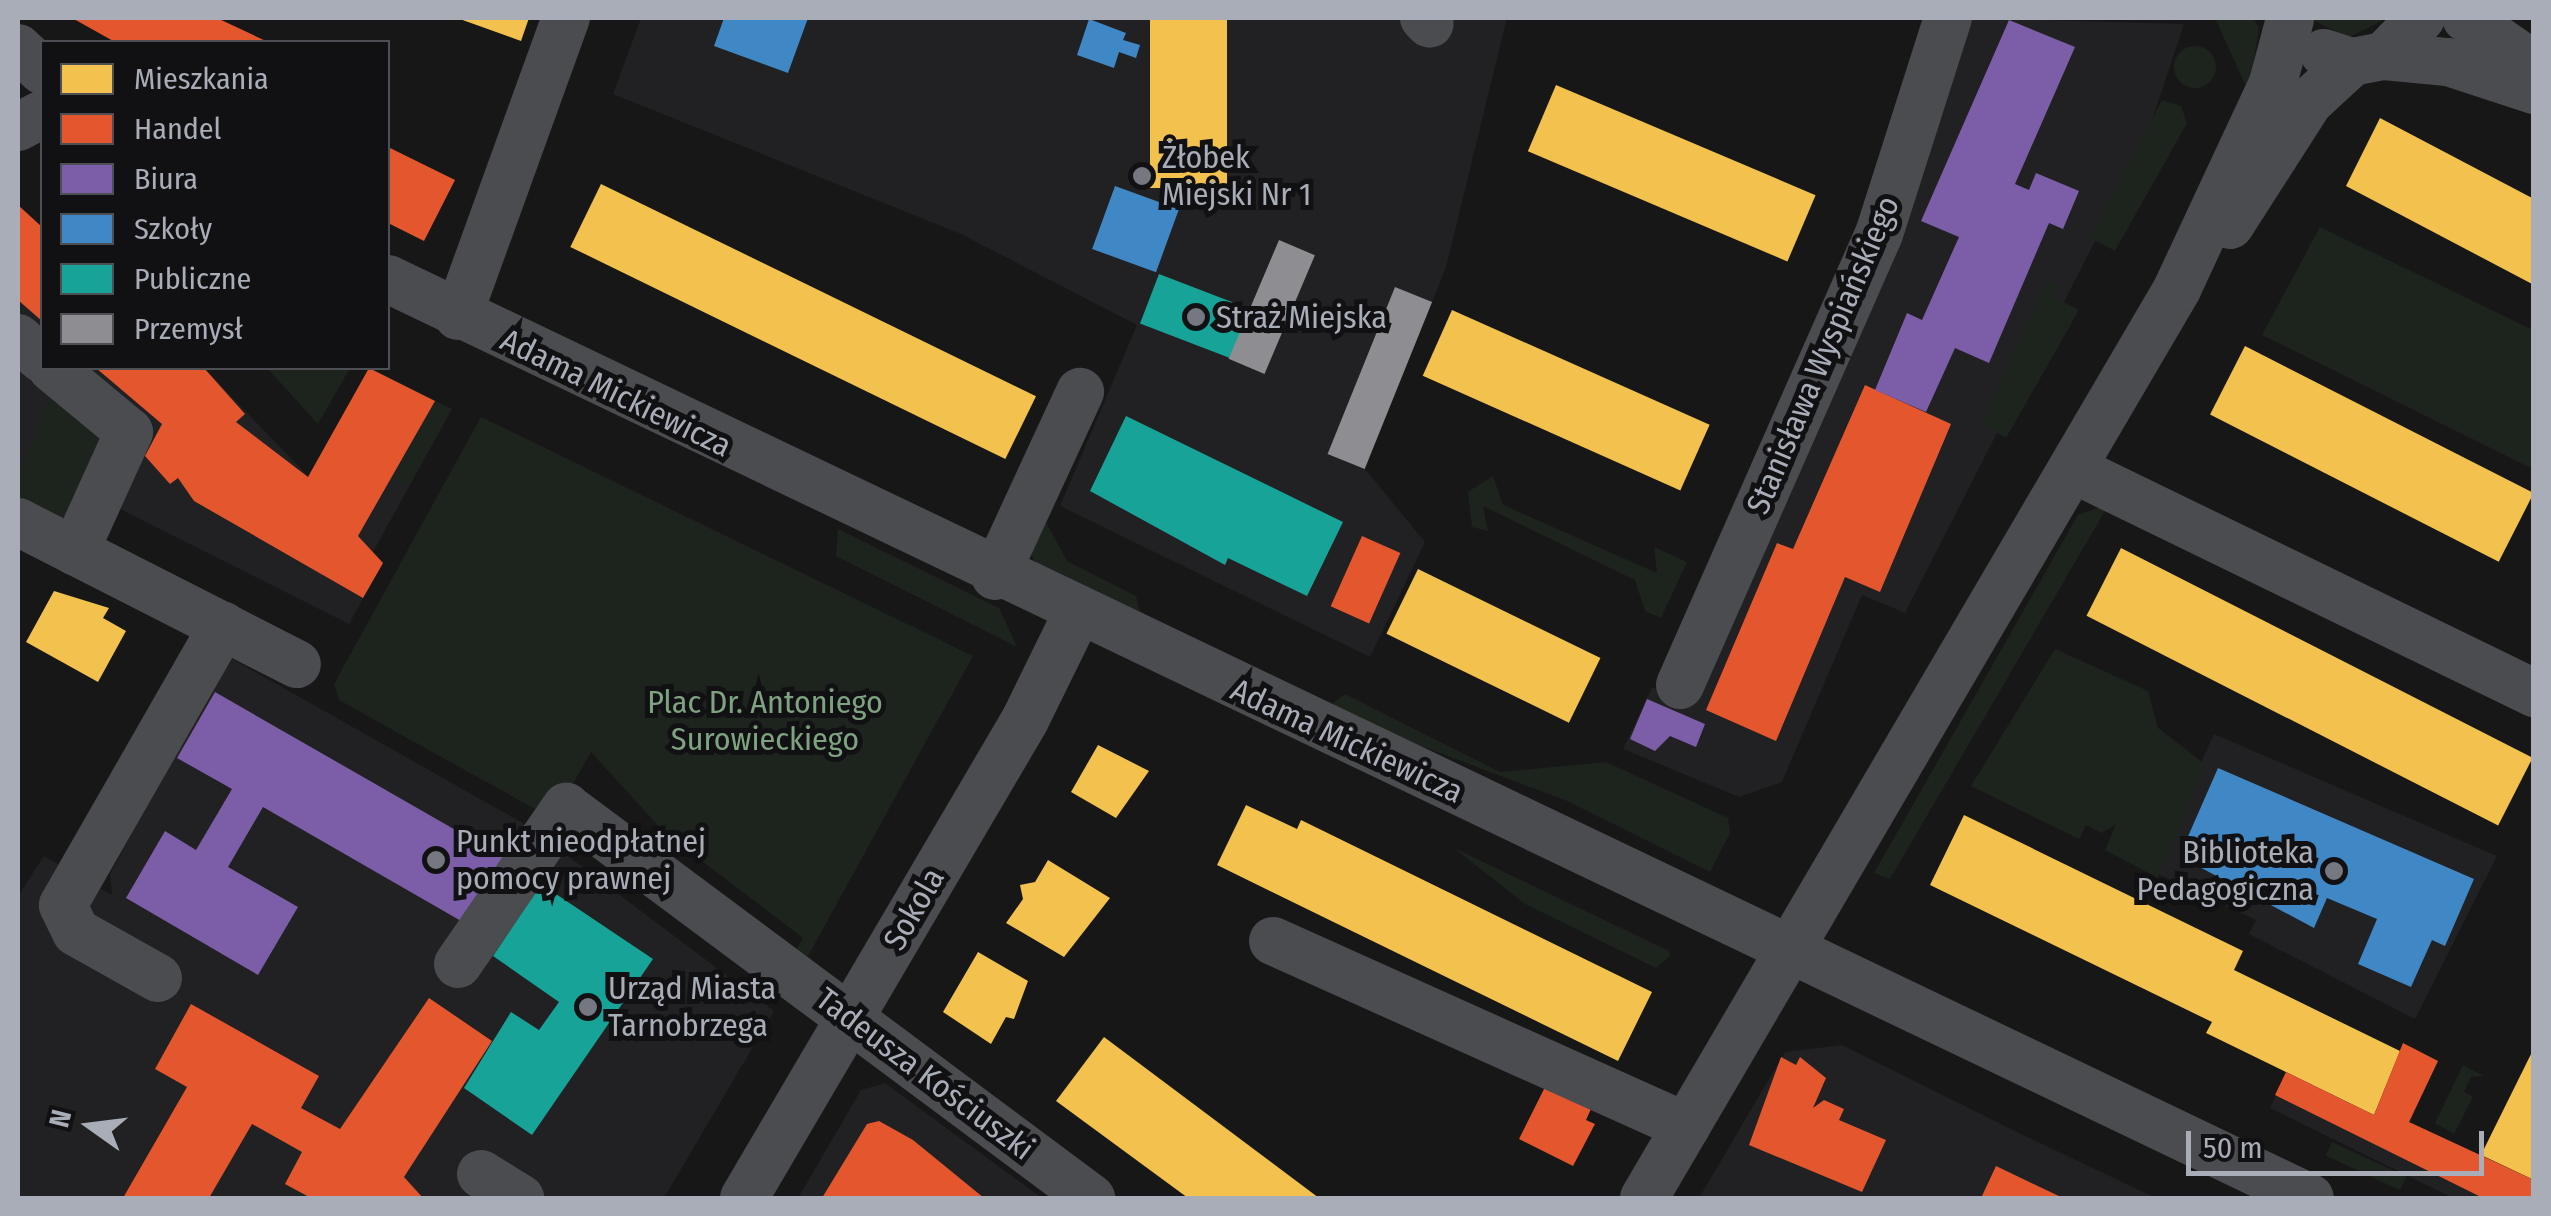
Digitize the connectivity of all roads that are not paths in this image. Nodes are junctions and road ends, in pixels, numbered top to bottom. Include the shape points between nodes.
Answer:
1 (566, 18) edge
2 (1948, 18) edge
3 (2289, 18) edge
4 (2421, 18) edge
5 (2466, 18) edge
6 (18, 48) edge
7 (2368, 59) junction
8 (2534, 65) edge
9 (40, 68) edge
10 (2534, 90) edge
11 (40, 115) edge
12 (18, 127) edge
13 (390, 280) edge
14 (2176, 289) junction
15 (458, 316) junction
16 (18, 338) edge
17 (40, 357) edge
18 (54, 370) edge
19 (1080, 392) dead end
20 (2073, 469) junction
21 (18, 522) edge
22 (76, 551) junction
23 (995, 576) junction
24 (1076, 616) junction
25 (223, 626) junction
26 (297, 664) dead end
27 (1680, 685) dead end
28 (2534, 692) edge
29 (1273, 941) dead end
30 (1789, 948) junction
31 (458, 964) dead end
32 (158, 978) dead end
33 (850, 1017) junction
34 (1686, 1127) junction
35 (480, 1174) dead end
36 (520, 1198) edge
37 (744, 1198) edge
38 (1092, 1198) edge
39 (1644, 1198) edge
40 (2310, 1198) edge

1 - 15 street
2 - 27 street, Stanisława Wyspiańskiego via 1879,234
3 - 7 street via 2318,51
3 - 14 street via 2274,83
4 - 7 street
5 - 8 street
6 - 9 street
7 - 10 street via 2448,62
7 - 14 street via 2309,102 2234,220
11 - 12 street
13 - 15 street, Adama Mickiewicza
14 - 20 street
15 - 23 street, Adama Mickiewicza
16 - 17 street
18 - 22 street via 129,432
19 - 23 street
20 - 28 street
20 - 30 street
21 - 22 street
22 - 25 street
23 - 24 street, Adama Mickiewicza
24 - 30 street, Adama Mickiewicza
24 - 33 street, Sokola
25 - 26 street
25 - 32 street via 62,905 76,932
29 - 34 street
30 - 34 street
30 - 40 street, Adama Mickiewicza
31 - 33 street, Tadeusza Kościuszki via 566,807
33 - 37 street, Sokola
33 - 38 street, Tadeusza Kościuszki
34 - 39 street
35 - 36 street

